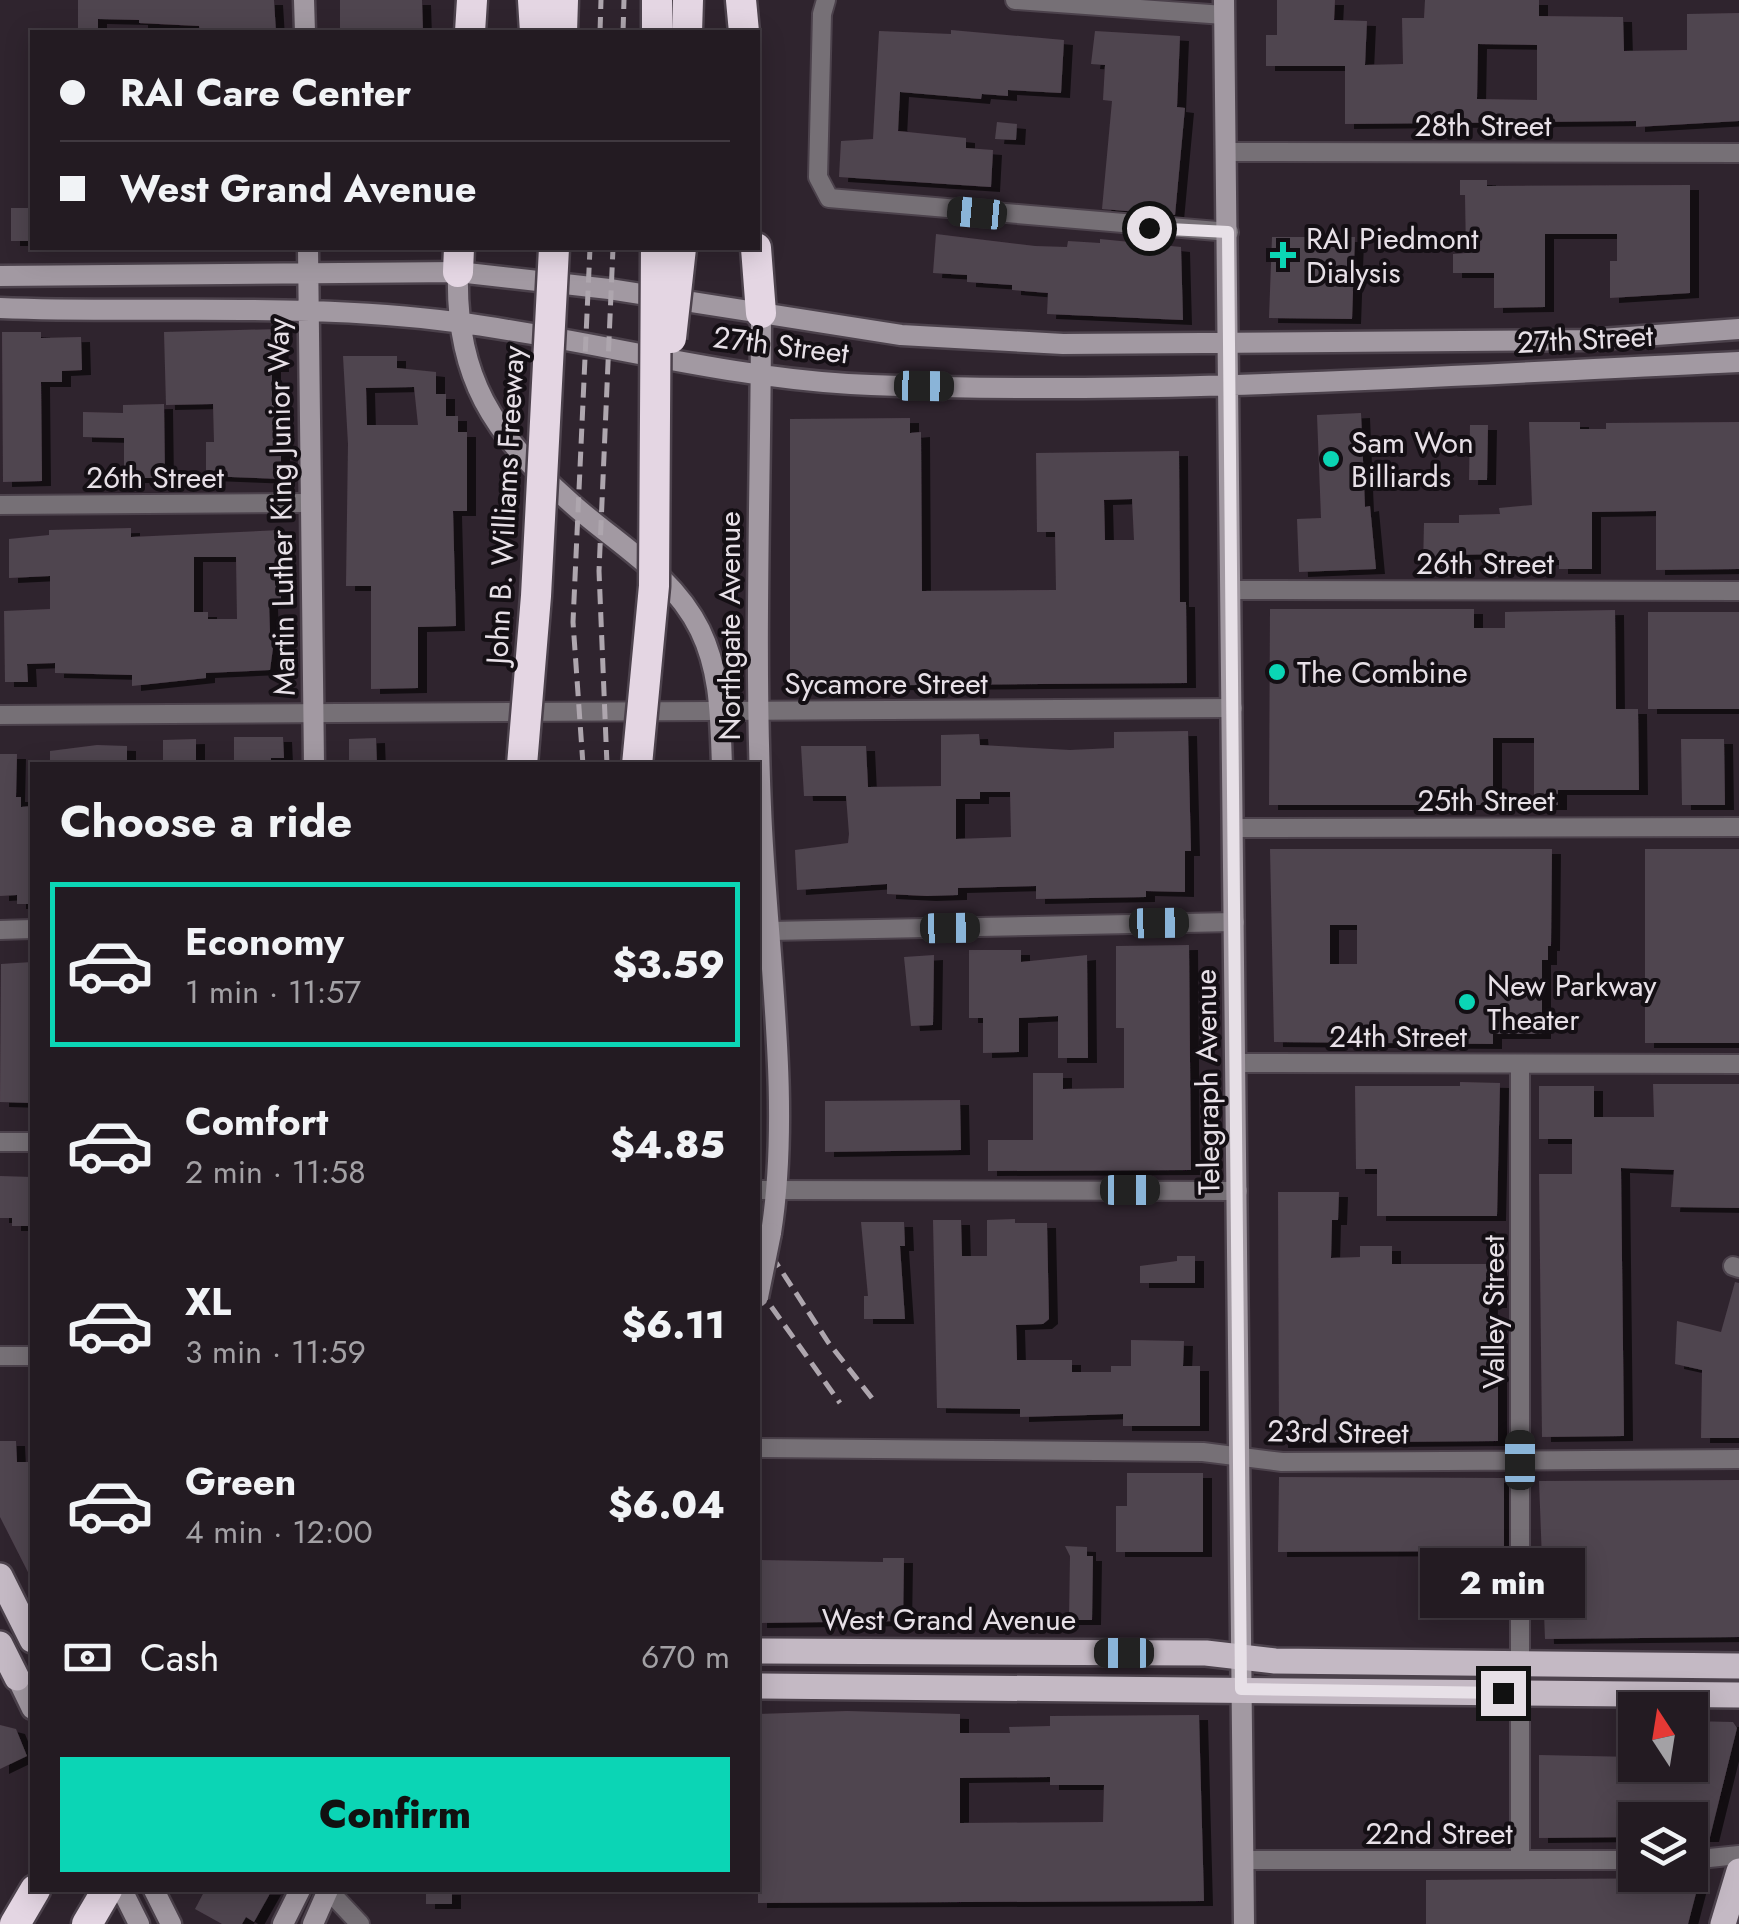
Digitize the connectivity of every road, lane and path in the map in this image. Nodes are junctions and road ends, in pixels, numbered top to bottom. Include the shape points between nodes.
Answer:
1 (304, 0) edge
2 (472, 0) edge
3 (532, 0) edge
4 (563, 0) edge
5 (657, 0) edge
6 (688, 0) edge
7 (741, 0) edge
8 (756, 0) edge
9 (826, 0) edge
10 (1016, 0) edge
11 (1224, 8) edge
12 (305, 30) edge
13 (470, 30) edge
14 (535, 30) edge
15 (562, 30) edge
16 (657, 30) edge
17 (687, 30) edge
18 (744, 30) edge
19 (755, 30) edge
20 (1227, 152) junction
21 (1739, 153) edge
22 (1228, 232) junction
23 (308, 250) edge
24 (554, 250) edge
25 (656, 250) edge
26 (681, 250) edge
27 (756, 250) edge
28 (458, 260) edge
29 (308, 272) junction
30 (0, 276) edge
31 (0, 308) edge
32 (308, 310) junction
33 (762, 313) junction
34 (456, 322) junction
35 (1739, 329) edge
36 (1228, 344) junction
37 (1739, 362) edge
38 (762, 376) junction
39 (1228, 385) junction
40 (655, 430) junction
41 (311, 504) junction
42 (0, 505) edge
43 (1230, 590) junction
44 (1739, 591) edge
45 (1233, 708) junction
46 (720, 711) junction
47 (758, 711) junction
48 (314, 714) junction
49 (0, 716) edge
50 (314, 762) edge
51 (522, 762) edge
52 (637, 762) edge
53 (722, 762) edge
54 (1739, 827) edge
55 (1234, 828) junction
56 (1235, 922) junction
57 (30, 929) edge
58 (0, 930) edge
59 (769, 932) junction
60 (1236, 1063) junction
61 (1520, 1064) junction
62 (1739, 1064) edge
63 (0, 1142) edge
64 (30, 1142) edge
65 (768, 1190) edge
66 (1238, 1191) junction
67 (760, 1287) edge
68 (0, 1356) edge
69 (30, 1356) edge
70 (760, 1448) edge
71 (1239, 1457) junction
72 (1739, 1459) edge
73 (1520, 1460) junction
74 (0, 1576) edge
75 (30, 1639) edge
76 (30, 1643) edge
77 (0, 1646) edge
78 (760, 1651) edge
79 (1241, 1657) junction
80 (1522, 1663) junction
81 (1739, 1666) edge
82 (16, 1678) edge
83 (760, 1686) edge
84 (1241, 1689) junction
85 (1521, 1693) junction
86 (1739, 1696) edge
87 (30, 1705) edge
88 (1739, 1855) edge
89 (1708, 1858) edge
90 (1243, 1860) junction
91 (1520, 1860) junction
92 (1618, 1860) edge
93 (1739, 1871) edge
94 (34, 1892) edge
95 (106, 1892) edge
96 (123, 1892) edge
97 (155, 1892) edge
98 (299, 1892) edge
99 (327, 1892) edge
100 (330, 1892) edge
101 (89, 1922) edge
102 (170, 1922) edge
103 (353, 1922) edge
104 (16, 1924) edge
105 (139, 1924) edge
106 (283, 1924) edge
107 (314, 1924) edge
108 (1244, 1924) edge
109 (1723, 1924) edge

1 - 12 main road
2 - 13 highway
3 - 14 highway
4 - 15 highway
5 - 16 highway
6 - 17 highway
7 - 18 highway
8 - 19 highway
9 - 22 street via 818,177 830,198
10 - 11 street
11 - 20 main road, Telegraph Avenue
20 - 21 street, 28th Street
20 - 22 main road, Telegraph Avenue
22 - 36 main road, Telegraph Avenue
23 - 29 main road, Martin Luther King Junior Way
24 - 51 highway, John B. Williams Freeway, bridge
25 - 40 highway, bridge
26 - 40 highway, bridge
27 - 33 highway
28 - 29 main road, 27th Street
28 - 33 main road, 27th Street
28 - 34 main road, Northgate Avenue
29 - 30 main road, 27th Street
29 - 32 main road, Martin Luther King Junior Way
31 - 32 main road, 27th Street
32 - 34 main road, 27th Street
32 - 41 main road, Martin Luther King Junior Way
33 - 36 main road, 27th Street via 901,335
33 - 38 main road, Northgate Avenue
34 - 38 main road, 27th Street
34 - 46 main road, Northgate Avenue via 464,357 500,430 570,502 667,584 699,626 718,680
35 - 36 main road, 27th Street via 1587,340
36 - 39 main road, Telegraph Avenue
37 - 39 main road, 27th Street
38 - 39 main road, 27th Street via 870,385
38 - 47 main road, Northgate Avenue
39 - 43 main road, Telegraph Avenue
40 - 52 highway, bridge via 652,625
41 - 42 street, 26th Street
41 - 48 main road, Martin Luther King Junior Way
43 - 44 street, 26th Street
43 - 45 main road, Telegraph Avenue
45 - 47 street, Sycamore Street
45 - 55 main road, Telegraph Avenue
46 - 47 street, Sycamore Street
46 - 48 street, Sycamore Street
46 - 53 main road, Northgate Avenue
47 - 59 main road, Northgate Avenue
48 - 49 street, Sycamore Street
48 - 50 main road, Martin Luther King Junior Way
54 - 55 street, 25th Street
55 - 56 main road, Telegraph Avenue
56 - 59 street
56 - 60 main road, Telegraph Avenue
57 - 58 street
59 - 65 main road, Northgate Avenue
60 - 61 street, 24th Street
60 - 66 main road, Telegraph Avenue
61 - 62 street, 24th Street
61 - 73 street, Valley Street
63 - 64 street
65 - 66 street
65 - 67 main road, Northgate Avenue, bridge via 771,1233
66 - 71 main road, Telegraph Avenue
68 - 69 street
70 - 71 street, 23rd Street
71 - 73 street, 23rd Street
71 - 79 main road, Telegraph Avenue
72 - 73 street, 23rd Street
73 - 80 street, Valley Street
74 - 75 main road
76 - 77 main road
77 - 82 main road
78 - 79 main road, West Grand Avenue
79 - 80 main road, West Grand Avenue
79 - 84 main road, Telegraph Avenue
80 - 81 main road, West Grand Avenue
80 - 85 street, Valley Street
82 - 87 main road
83 - 84 main road
84 - 85 main road
84 - 90 main road, Telegraph Avenue
85 - 86 main road
85 - 91 street, Valley Street
88 - 89 street
90 - 91 street, 22nd Street
90 - 108 main road, Telegraph Avenue
91 - 92 street, 22nd Street
93 - 109 main road
94 - 104 highway
95 - 101 highway
96 - 105 main road
97 - 102 main road
98 - 106 main road
99 - 107 main road
100 - 103 street

